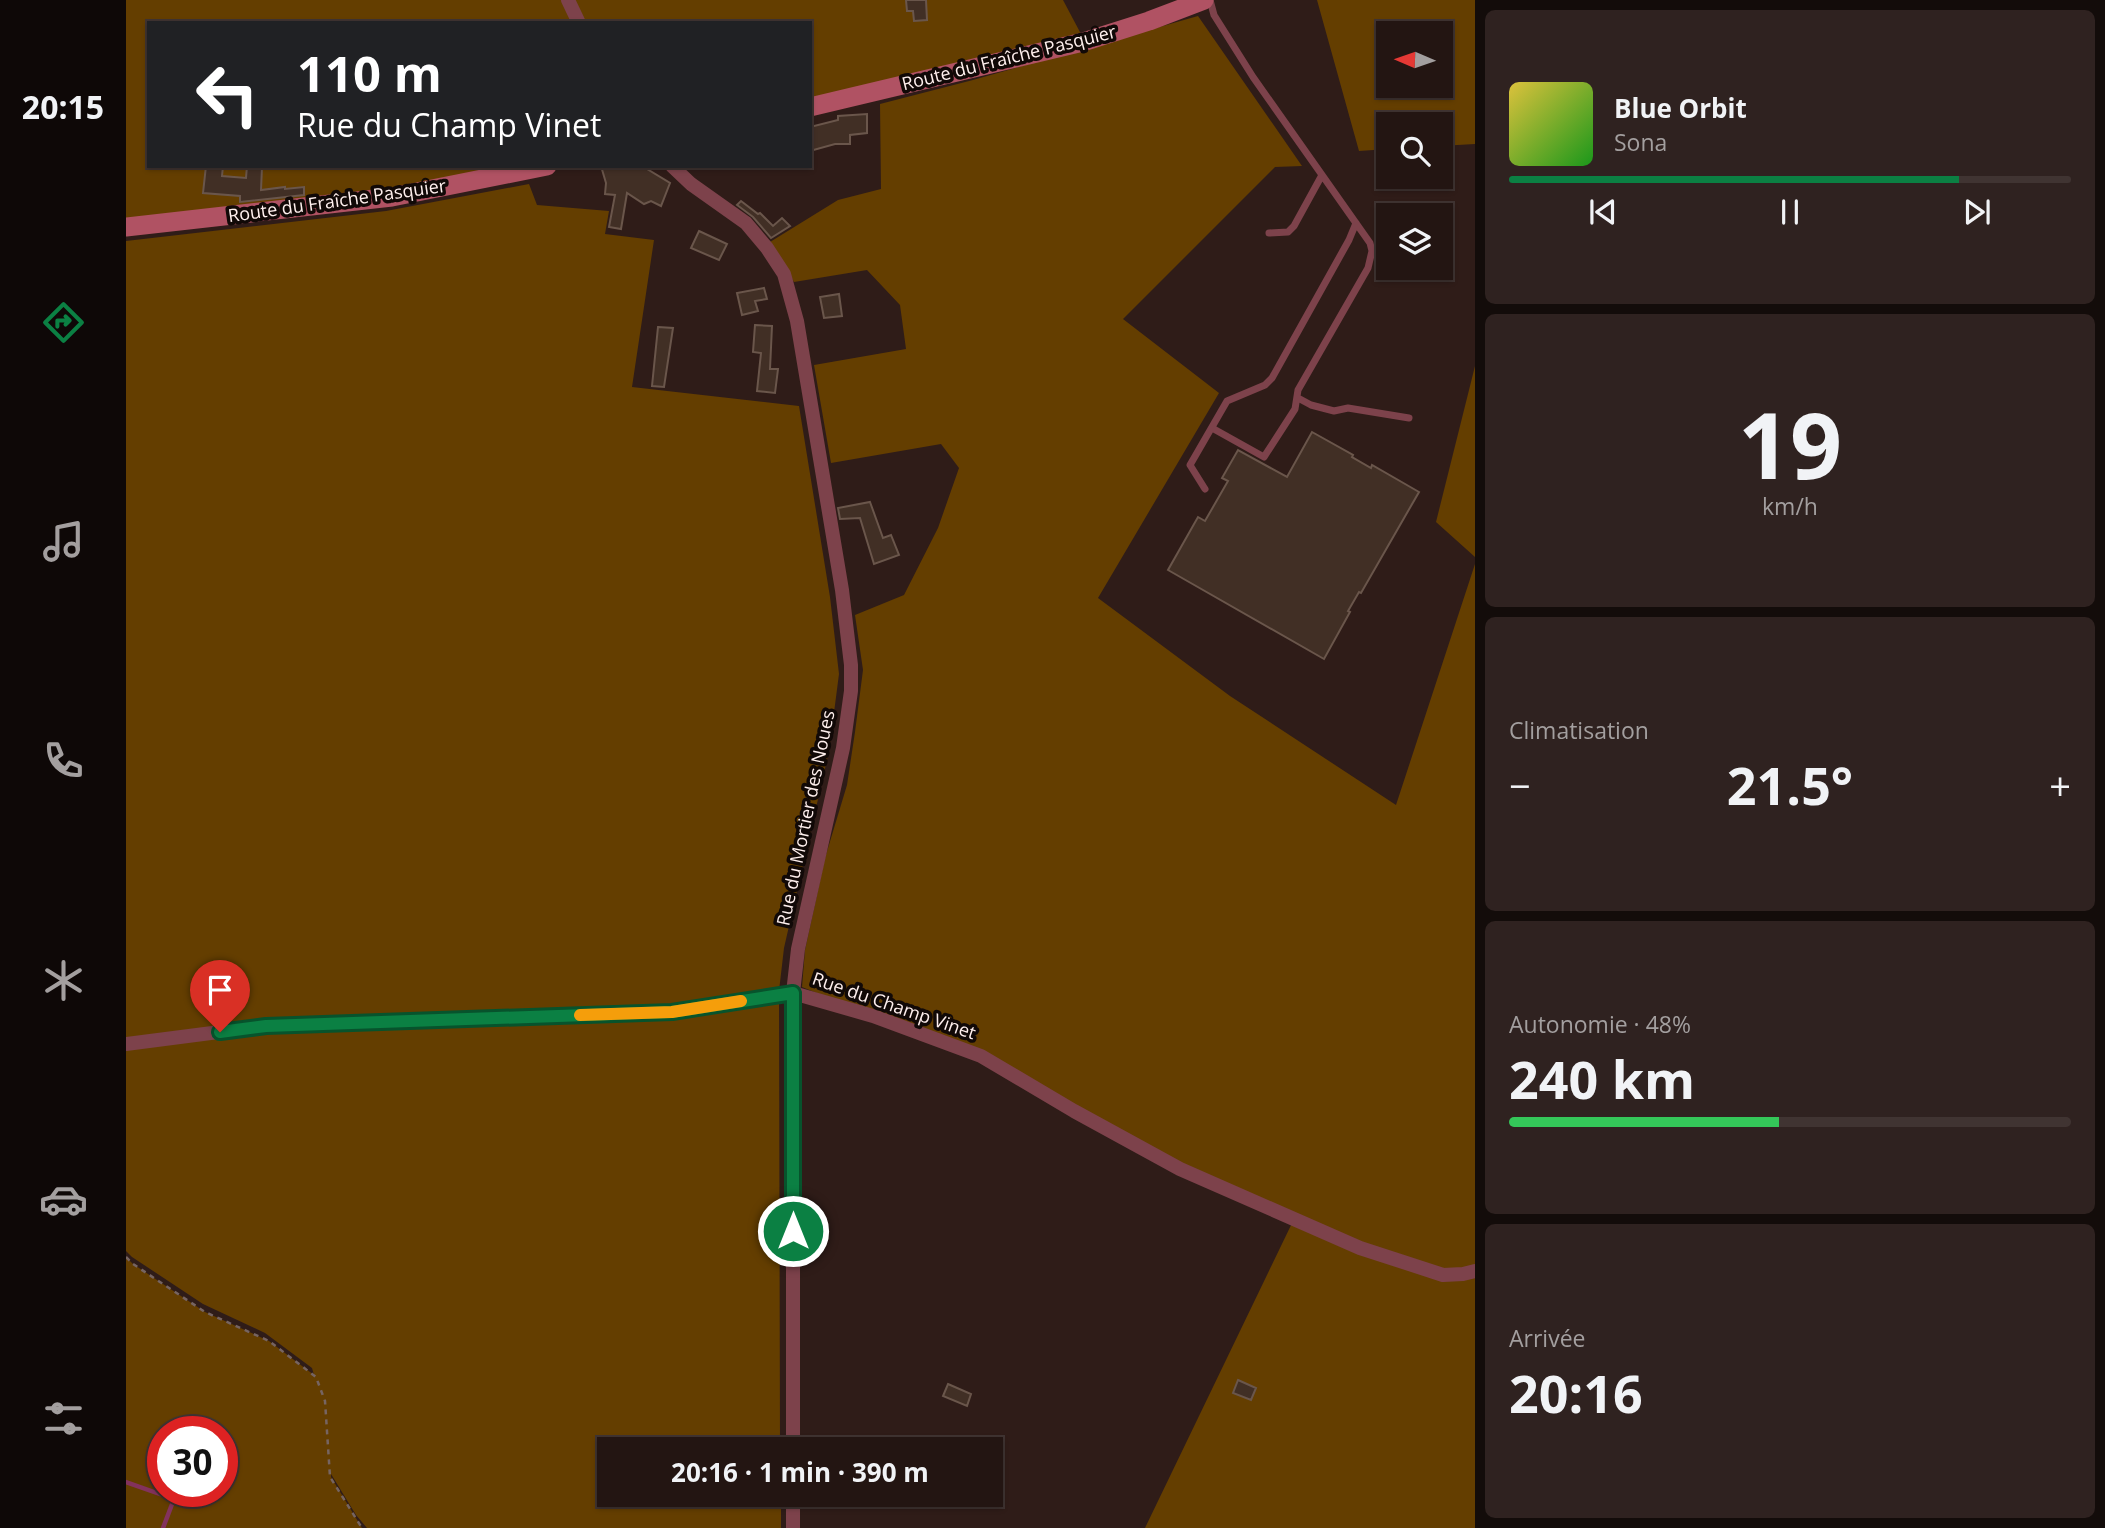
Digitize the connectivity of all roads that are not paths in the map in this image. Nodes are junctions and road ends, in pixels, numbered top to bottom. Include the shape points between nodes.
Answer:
1 (568, 0) edge
2 (1204, 0) edge
3 (1210, 0) edge
4 (578, 21) edge
5 (812, 107) edge
6 (537, 168) edge
7 (674, 168) edge
8 (1322, 176) junction
9 (1356, 223) junction
10 (126, 227) edge
11 (1269, 233) dead end
12 (1298, 398) junction
13 (1409, 418) dead end
14 (1212, 428) junction
15 (1205, 489) dead end
16 (793, 993) junction
17 (126, 1044) edge
18 (1475, 1271) edge
19 (793, 1437) edge
20 (793, 1507) edge
21 (793, 1528) edge

1 - 4 street
2 - 5 main road, Route du Fraîche Pasquier via 1083,42
3 - 8 lane via 1214,15 1252,77
6 - 10 main road, Route du Fraîche Pasquier via 392,197
7 - 16 street, Rue du Mortier des Noues via 746,223 784,274 797,321 842,590 851,691
8 - 9 lane
8 - 11 lane via 1294,226 1288,232
9 - 12 lane via 1370,243 1371,260 1298,390
9 - 14 lane via 1272,378 1227,401
12 - 13 lane via 1334,411 1348,408
12 - 14 lane via 1265,457
14 - 15 lane via 1190,465
16 - 17 street, Rue du Champ Vinet via 672,1012 266,1026
16 - 18 street, Rue du Champ Vinet via 873,1016 981,1056 1180,1169 1360,1248 1443,1275
16 - 19 street, Rue du Mortier des Noues
20 - 21 street

